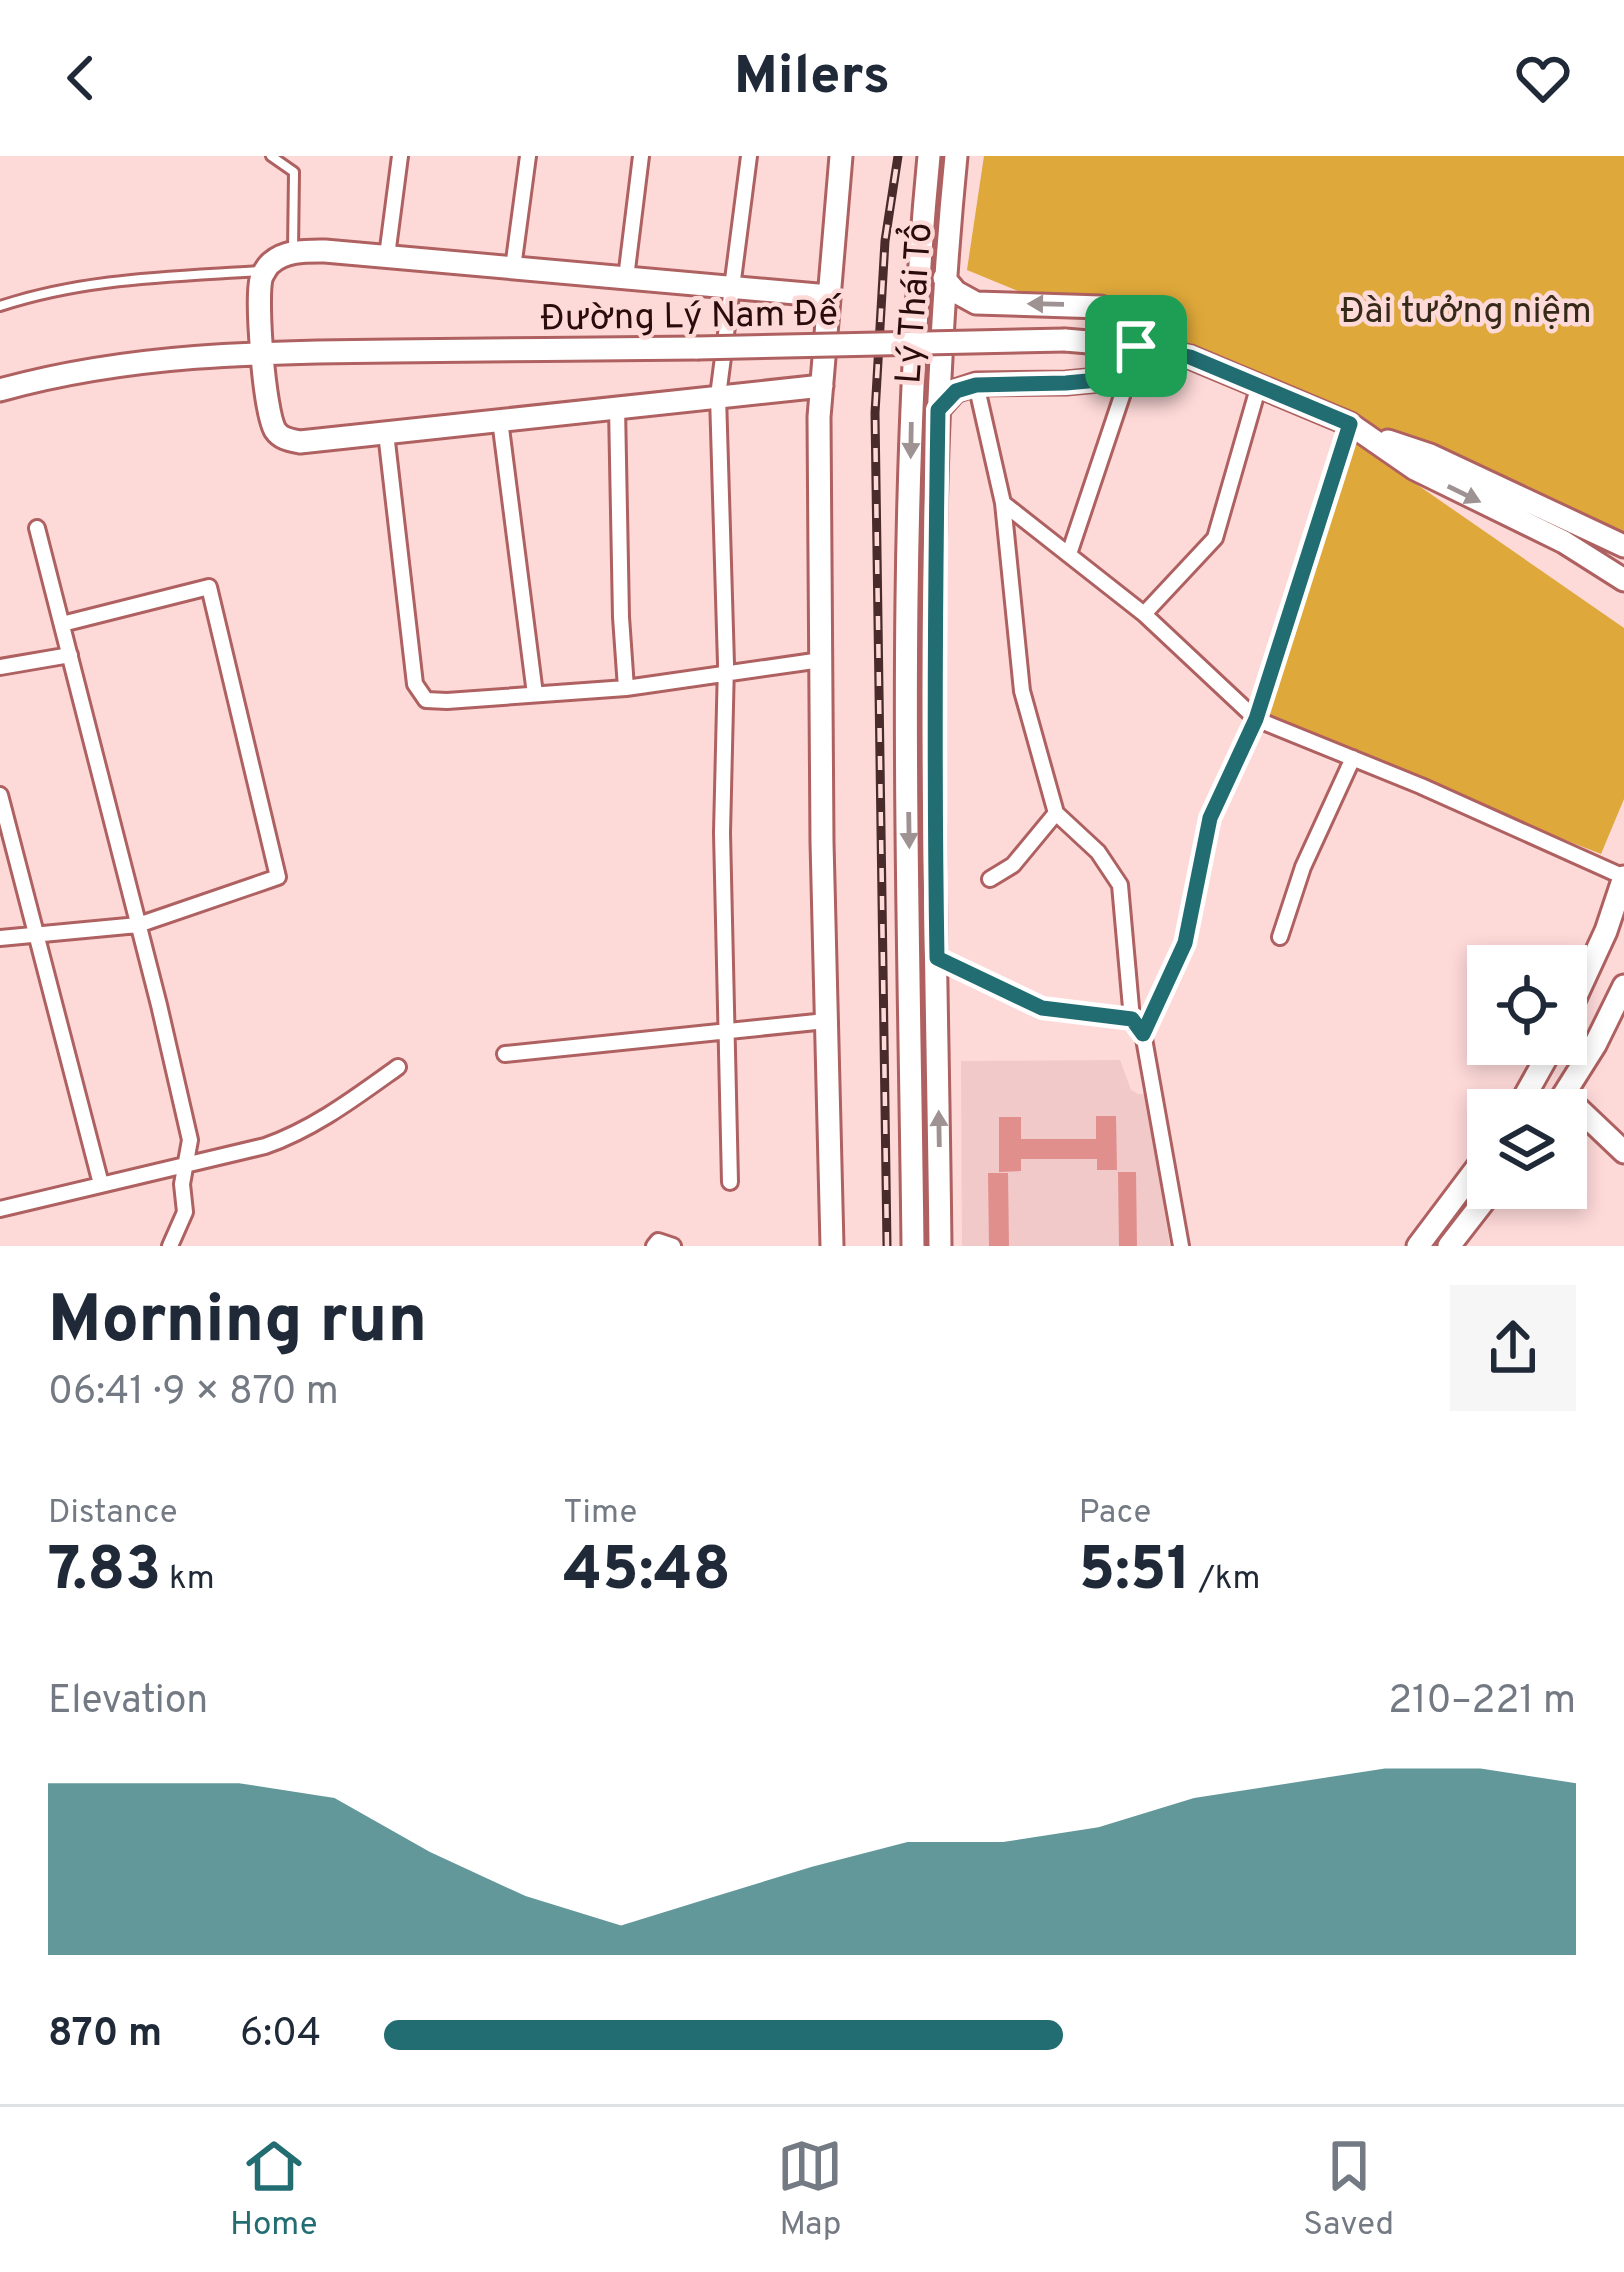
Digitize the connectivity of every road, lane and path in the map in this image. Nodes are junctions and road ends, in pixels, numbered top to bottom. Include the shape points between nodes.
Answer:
1 (272, 156) edge
2 (400, 156) edge
3 (528, 156) edge
4 (641, 156) edge
5 (748, 156) edge
6 (841, 156) edge
7 (929, 156) edge
8 (956, 156) edge
9 (926, 185) junction
10 (953, 187) junction
11 (293, 252) junction
12 (387, 256) junction
13 (513, 268) junction
14 (265, 271) junction
15 (626, 278) junction
16 (944, 278) junction
17 (731, 287) junction
18 (829, 296) junction
19 (0, 306) edge
20 (261, 352) junction
21 (1133, 357) junction
22 (976, 385) junction
23 (822, 386) junction
24 (1259, 386) junction
25 (0, 389) edge
26 (718, 396) junction
27 (617, 407) junction
28 (938, 410) junction
29 (500, 420) junction
30 (1358, 428) junction
31 (386, 433) junction
32 (910, 490) junction
33 (937, 490) junction
34 (1003, 502) junction
35 (38, 528) dead end
36 (1624, 546) edge
37 (1069, 554) junction
38 (1624, 580) edge
39 (1144, 614) junction
40 (62, 624) junction
41 (70, 655) junction
42 (820, 660) junction
43 (0, 667) edge
44 (726, 674) junction
45 (626, 688) junction
46 (535, 694) junction
47 (1256, 719) junction
48 (1353, 758) junction
49 (0, 795) edge
50 (1056, 812) junction
51 (1624, 877) edge
52 (990, 879) dead end
53 (138, 926) junction
54 (36, 933) junction
55 (1280, 937) dead end
56 (0, 938) edge
57 (937, 958) junction
58 (1587, 972) edge
59 (1624, 986) edge
60 (1132, 1019) junction
61 (826, 1021) junction
62 (727, 1031) junction
63 (1143, 1034) junction
64 (505, 1054) dead end
65 (398, 1067) dead end
66 (1568, 1089) edge
67 (1587, 1124) edge
68 (1624, 1152) edge
69 (187, 1163) junction
70 (1467, 1181) edge
71 (730, 1182) dead end
72 (101, 1184) junction
73 (0, 1209) edge
74 (1478, 1209) edge
75 (170, 1246) edge
76 (653, 1246) edge
77 (674, 1246) edge
78 (832, 1246) edge
79 (913, 1246) edge
80 (940, 1246) edge
81 (1181, 1246) edge
82 (1418, 1246) edge
83 (1448, 1246) edge

1 - 11 lane via 294,172
2 - 12 street
3 - 13 street
4 - 15 street
5 - 17 street
6 - 18 street
7 - 9 street, Lý Thái Tổ
8 - 10 street, Lý Thái Tổ
9 - 10 street
9 -> 32 street, Lý Thái Tổ
10 - 16 street, Lý Thái Tổ
11 - 12 street
11 - 14 street
12 - 13 street
13 - 15 street
14 - 19 lane via 96,282
14 - 20 street
15 - 17 street
21 -> 16 street via 1124,319 1101,307 976,303
16 - 28 street, Lý Thái Tổ
17 - 18 street
17 - 26 street
18 - 23 street
20 - 21 street, Đường Lý Nam Đế, bridge via 1065,340
20 - 25 street, Đường Lý Nam Đế via 115,364
20 - 31 street via 274,428 285,440
21 - 22 street via 1109,379
21 - 24 street, Đường Lý Nam Đế via 1190,357
21 - 37 street
22 - 28 street
22 - 34 street
23 - 26 street
23 - 42 street
24 - 30 street, Đường Lý Nam Đế
24 - 39 street via 1215,538
26 - 27 street
26 - 44 street
27 - 29 street
27 - 45 street
28 - 33 street, Lý Thái Tổ
29 - 31 street
29 - 46 street
30 - 36 street, Đường Lý Nam Đế
30 -> 38 street, Đường Lý Nam Đế via 1415,470
30 - 47 street
31 - 46 street via 415,684 426,700
32 - 33 street
32 -> 79 street, Lý Thái Tổ
33 - 57 street, Lý Thái Tổ
34 - 37 street
34 - 50 street via 1022,691
35 - 40 street
37 - 39 street
39 - 47 street
40 - 41 street
40 - 53 street via 208,587 278,877
41 - 43 street
41 - 53 street
42 - 44 street
42 - 61 street
44 - 45 street
44 - 62 street
45 - 46 street
47 - 48 street
47 - 63 street via 1210,818 1185,943
48 - 51 street
48 - 55 street
49 - 54 street
50 - 52 street via 1013,865
50 - 60 street via 1120,885
51 - 58 street
53 - 54 street
53 - 69 street via 190,1139
54 - 56 street
54 - 72 street
57 - 60 street via 1042,1008
80 -> 57 street, Lý Thái Tổ
59 - 66 street
60 - 63 street
61 - 62 street
61 - 78 street
62 - 64 street
62 - 71 street
63 - 81 street
65 - 69 street via 293,1136
67 - 68 street
69 - 72 street
69 - 75 street via 185,1212
70 - 82 street
72 - 73 street
74 - 83 street
76 - 77 street

